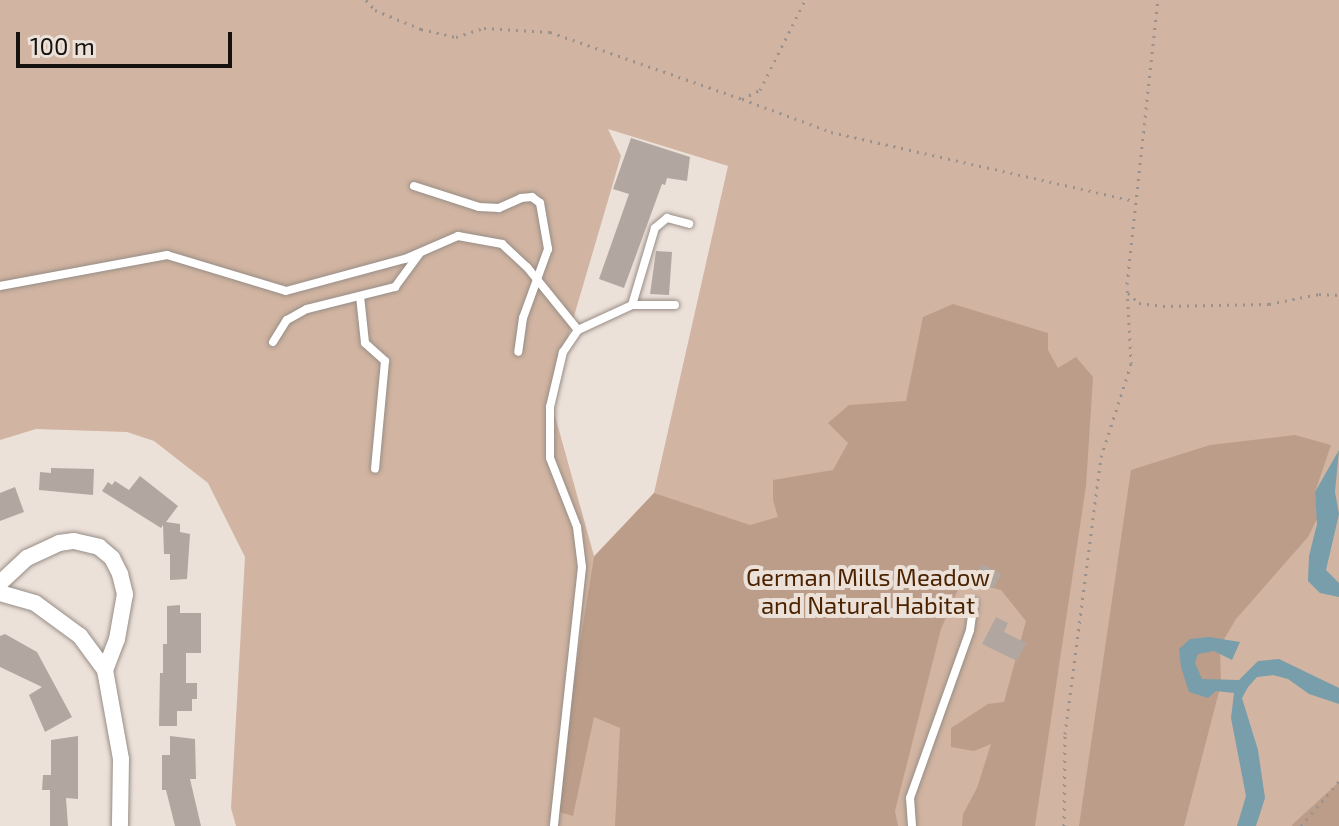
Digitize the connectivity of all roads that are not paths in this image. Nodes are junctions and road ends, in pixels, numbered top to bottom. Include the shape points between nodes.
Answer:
1 (414, 186) dead end
2 (689, 224) dead end
3 (420, 253) junction
4 (537, 279) junction
5 (0, 286) edge
6 (360, 296) junction
7 (632, 305) junction
8 (675, 305) dead end
9 (578, 330) junction
10 (273, 342) dead end
11 (518, 352) dead end
12 (375, 469) dead end
13 (0, 583) edge
14 (0, 593) edge
15 (974, 602) dead end
16 (105, 670) junction
17 (120, 826) edge
18 (554, 826) edge
19 (912, 826) edge

1 - 4 lane via 479,207 499,208 532,197 540,203 548,249
2 - 7 lane via 667,218 655,228
3 - 4 lane via 458,236 476,237 502,244
3 - 5 lane via 286,291 167,255
3 - 6 lane via 395,287
4 - 9 lane
4 - 11 lane
6 - 10 lane via 307,309 287,320
6 - 12 lane via 364,339 383,356 385,368
7 - 8 lane
7 - 9 lane
9 - 18 lane via 563,352 550,407 550,458 577,527 582,567
13 - 16 street via 27,558 59,543 99,547 112,558 125,594
14 - 16 street via 35,603 80,636
15 - 19 lane via 970,630 910,798
16 - 17 street via 121,759

